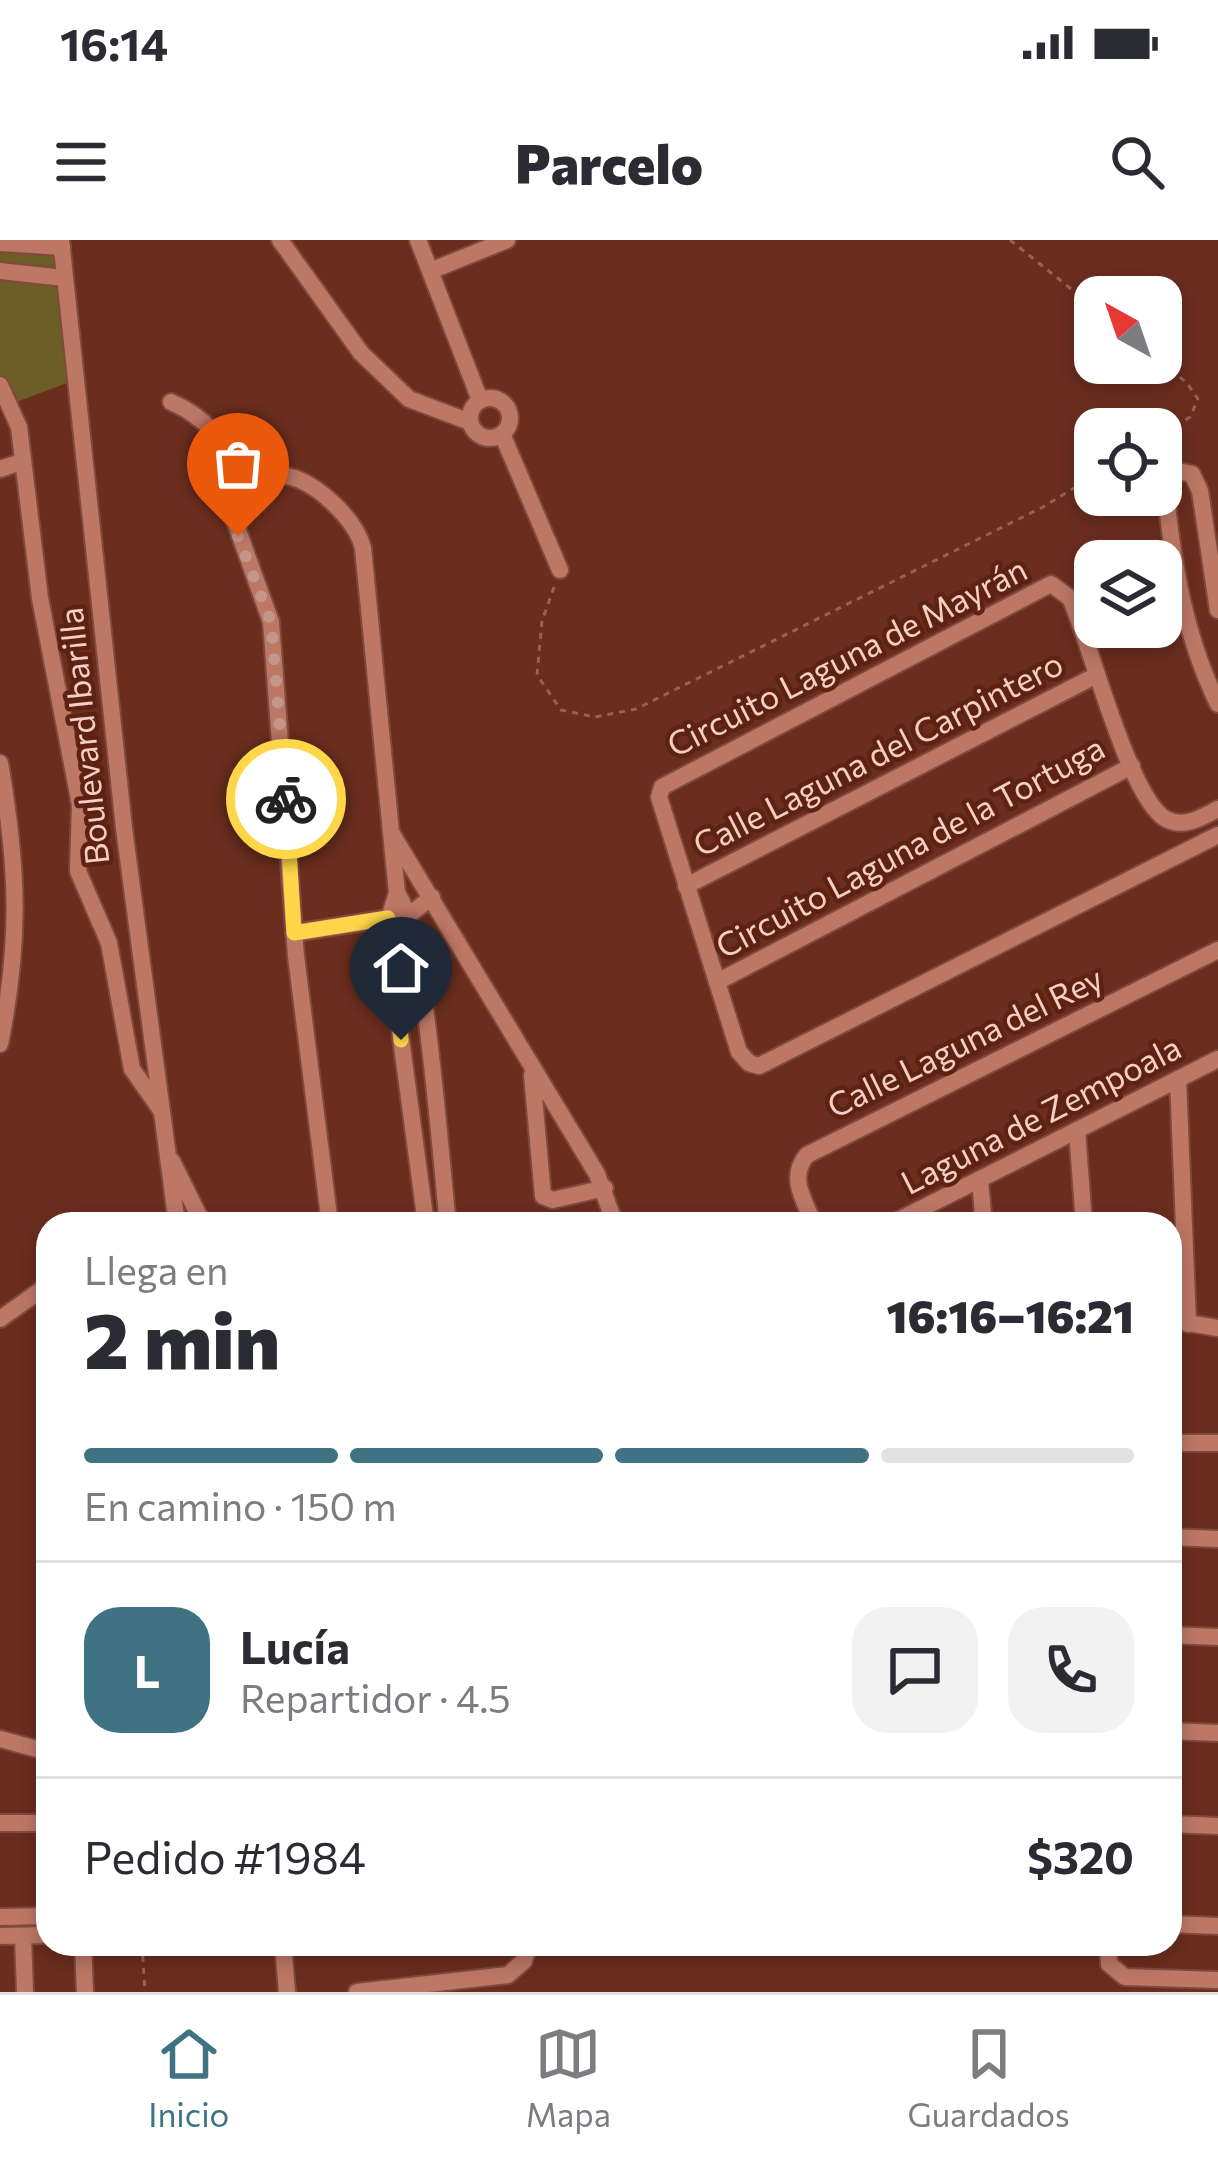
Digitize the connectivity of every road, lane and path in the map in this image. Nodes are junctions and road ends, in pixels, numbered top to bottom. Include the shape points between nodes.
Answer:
1 (280, 240) edge
2 (418, 240) edge
3 (507, 240) edge
4 (1010, 240) edge
5 (0, 243) edge
6 (61, 243) edge
7 (430, 271) junction
8 (0, 272) edge
9 (64, 278) junction
10 (1074, 291) edge
11 (1182, 378) edge
12 (0, 385) edge
13 (480, 400) junction
14 (171, 402) dead end
15 (470, 422) junction
16 (1182, 422) edge
17 (502, 434) junction
18 (21, 461) junction
19 (0, 469) edge
20 (250, 484) junction
21 (1074, 488) edge
22 (560, 570) joint
23 (1218, 610) edge
24 (1097, 675) junction
25 (1218, 704) edge
26 (0, 764) edge
27 (1132, 766) junction
28 (1218, 808) edge
29 (392, 834) junction
30 (1218, 835) edge
31 (686, 886) junction
32 (397, 893) junction
33 (432, 897) junction
34 (409, 915) junction
35 (388, 918) junction
36 (294, 933) junction
37 (1218, 950) edge
38 (717, 982) junction
39 (0, 1044) edge
40 (1218, 1059) edge
41 (532, 1069) junction
42 (1178, 1078) junction
43 (161, 1109) junction
44 (1077, 1130) junction
45 (166, 1152) junction
46 (980, 1181) junction
47 (604, 1188) junction
48 (175, 1212) edge
49 (197, 1212) edge
50 (329, 1212) edge
51 (425, 1212) edge
52 (446, 1212) edge
53 (611, 1212) edge
54 (809, 1212) edge
55 (916, 1212) edge
56 (983, 1212) edge
57 (1083, 1212) edge
58 (1179, 1212) edge
59 (36, 1294) edge
60 (0, 1319) edge
61 (1182, 1322) edge
62 (1218, 1328) edge
63 (1182, 1442) edge
64 (1218, 1443) edge
65 (1182, 1538) edge
66 (1218, 1539) edge
67 (1182, 1636) edge
68 (1218, 1637) edge
69 (1182, 1732) edge
70 (1218, 1733) edge
71 (0, 1738) edge
72 (36, 1748) edge
73 (0, 1823) edge
74 (36, 1823) edge
75 (1182, 1824) edge
76 (1218, 1826) edge
77 (36, 1916) edge
78 (0, 1917) edge
79 (1182, 1924) edge
80 (1218, 1926) edge
81 (36, 1935) edge
82 (0, 1936) edge
83 (23, 1936) junction
84 (84, 1956) edge
85 (143, 1956) edge
86 (284, 1956) edge
87 (526, 1956) edge
88 (1109, 1956) edge
89 (1218, 1980) edge
90 (25, 1992) edge
91 (85, 1992) edge
92 (145, 1992) edge
93 (287, 1992) edge
94 (357, 1992) edge

1 - 15 street via 361,353 409,399
2 - 7 street
3 - 7 street
4 - 10 path
5 - 6 street
6 - 9 street, Boulevard Ibarilla
7 - 13 street
8 - 9 street
9 - 43 street, Boulevard Ibarilla
11 - 16 path via 1198,399
12 - 18 street via 19,427
13 - 15 street
13 - 17 street via 508,409
14 - 20 street via 214,430
15 - 17 street via 482,437
17 - 22 street
18 - 19 street
18 - 43 street via 80,805 79,871 109,943 132,1069
20 - 29 street via 274,476 302,482 359,531
20 - 36 street via 235,522 271,622
21 - 22 path via 636,709 595,717 561,710 537,674 542,621
23 - 25 street via 1197,482 1178,471 1166,495 1182,602
24 - 27 street, Circuito Laguna de Mayrán
24 - 31 street, Calle Laguna del Carpintero
24 - 31 street, Circuito Laguna de Mayrán via 1070,598 1041,586 662,787
26 - 39 street via 17,934
27 - 28 street, Circuito Laguna de Mayrán via 1165,819 1189,822
27 - 38 street, Circuito Laguna de la Tortuga
29 - 32 street
29 - 33 street
30 - 38 street, Circuito Laguna de Mayrán via 766,1065 739,1052
31 - 38 street, Circuito Laguna de Mayrán
32 - 34 street
32 - 35 street
33 - 34 street
33 - 41 street
34 - 35 street
34 - 52 street
35 - 36 street
35 - 51 street
36 - 50 street
37 - 54 street, Calle Laguna del Rey via 807,1155 796,1180
40 - 42 street, Laguna de Zempoala
41 - 47 street
41 - 47 street via 543,1196
42 - 44 street, Laguna de Zempoala
42 - 58 street
43 - 45 street, Boulevard Ibarilla
44 - 46 street, Laguna de Zempoala
44 - 57 street
45 - 48 street, Boulevard Ibarilla
45 - 49 street
46 - 55 street, Laguna de Zempoala
46 - 56 street
47 - 53 street
59 - 60 street
61 - 62 street
63 - 64 street
65 - 66 street
67 - 68 street
69 - 70 street
71 - 72 street
73 - 74 street
75 - 76 street
77 - 78 street
79 - 80 street
81 - 83 street
82 - 83 street
83 - 90 street
84 - 91 street
85 - 92 path
86 - 93 street
87 - 94 street via 508,1975
88 - 89 street via 1125,1977

